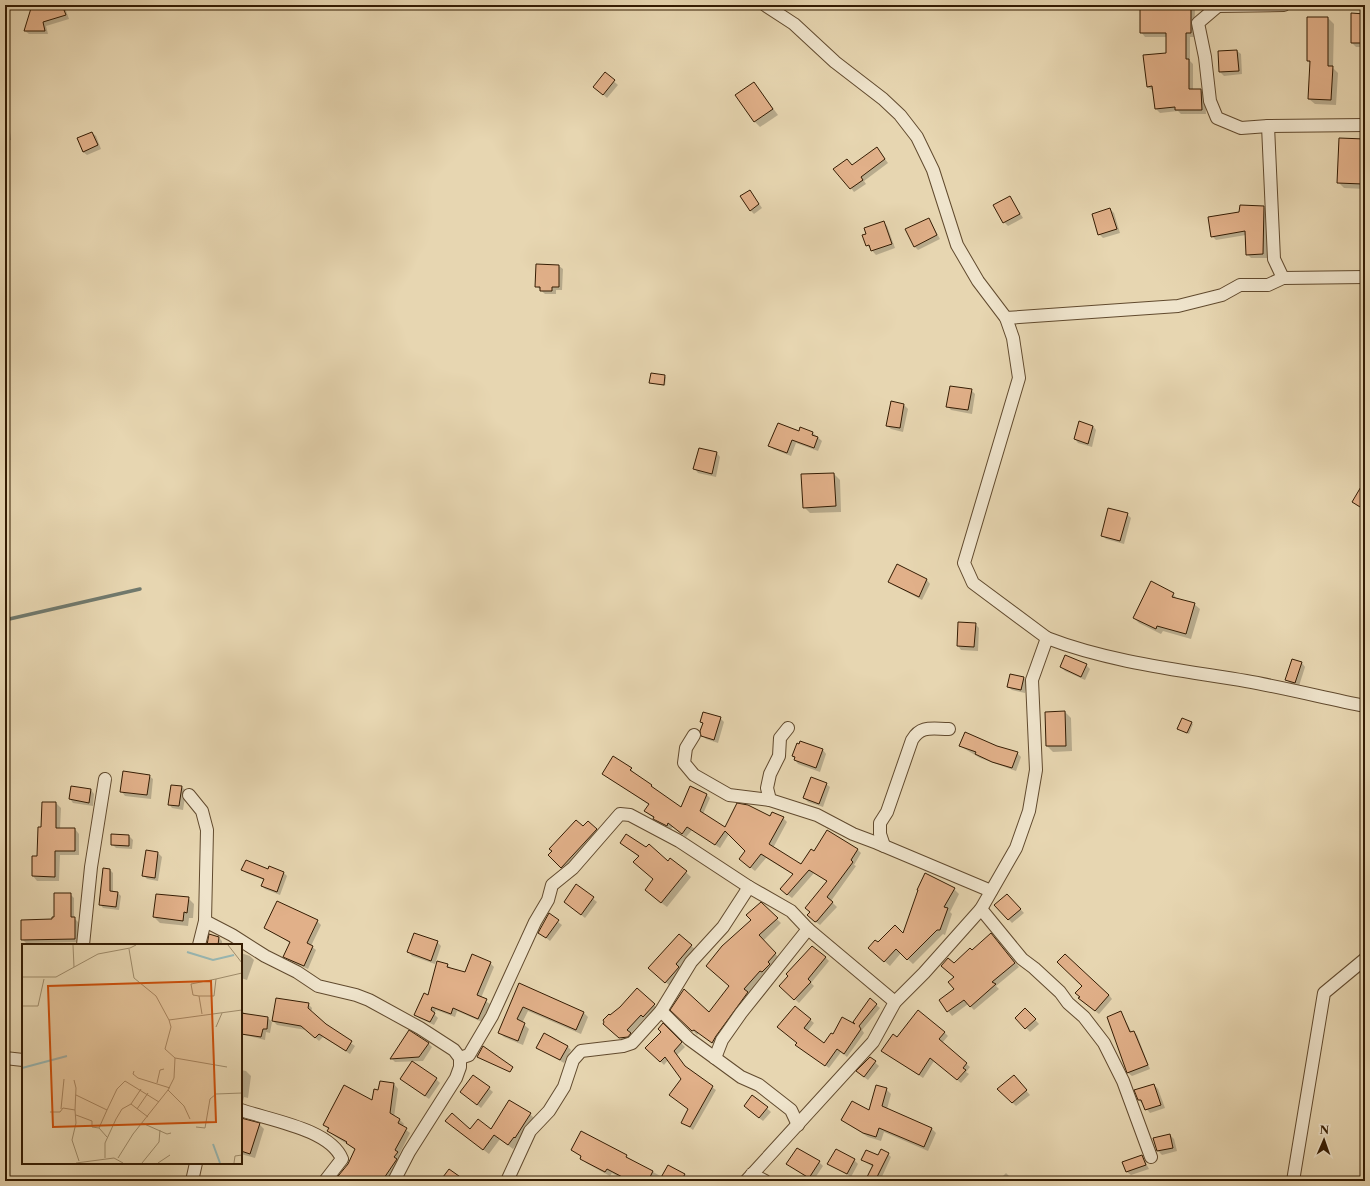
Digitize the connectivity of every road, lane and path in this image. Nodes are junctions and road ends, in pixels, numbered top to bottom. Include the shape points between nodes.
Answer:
1 (765, 5) edge
2 (1284, 5) edge
3 (1365, 125) edge
4 (1268, 126) junction
5 (1365, 277) edge
6 (1283, 278) junction
7 (1006, 318) junction
8 (1047, 638) junction
9 (1365, 706) edge
10 (788, 728) dead end
11 (949, 729) dead end
12 (694, 735) dead end
13 (105, 779) dead end
14 (189, 795) dead end
15 (770, 800) junction
16 (884, 846) junction
17 (749, 887) junction
18 (991, 891) junction
19 (981, 909) junction
20 (205, 921) junction
21 (808, 928) junction
22 (83, 944) edge
23 (199, 944) edge
24 (1365, 959) edge
25 (895, 1002) junction
26 (661, 1011) junction
27 (5, 1058) edge
28 (460, 1058) junction
29 (714, 1058) junction
30 (22, 1060) edge
31 (242, 1110) edge
32 (798, 1125) junction
33 (1151, 1157) dead end
34 (196, 1164) edge
35 (749, 1177) edge
36 (192, 1181) edge
37 (325, 1181) edge
38 (394, 1181) edge
39 (507, 1181) edge
40 (765, 1181) edge
41 (1293, 1181) edge

1 - 7 street via 794,24 835,62 883,99 900,115 917,137 933,170 957,245 978,281
2 - 4 street via 1218,6 1198,23 1210,101 1217,118 1241,128
3 - 4 street
4 - 6 street via 1274,259
5 - 6 street
6 - 7 street via 1268,285 1240,285 1222,295 1178,306
7 - 8 street via 1013,338 1019,378 964,564 973,583
8 - 9 street via 1076,649
8 - 18 street via 1032,680 1036,770 1029,811 1016,848
10 - 15 street via 780,738 779,756 770,774
11 - 16 street via 925,729 917,732 912,740 880,824
12 - 15 street via 686,748 684,763 694,775 729,795
13 - 22 street via 91,867
14 - 20 street via 202,811 207,830
15 - 16 street via 817,815 853,834
16 - 18 street
17 - 21 street via 791,911
17 - 26 street via 723,927 691,962
17 - 28 street via 679,841 630,815 620,814 573,868 552,885 548,900 535,922 492,1016 468,1055
18 - 19 street
19 - 25 street
19 - 33 street via 1022,959 1060,992 1104,1043 1123,1081
20 - 23 street
20 - 28 street via 318,986 369,1000 420,1028 454,1050
21 - 25 street
21 - 29 street via 741,1013 722,1040
24 - 41 street via 1324,993
25 - 32 street via 873,1042
26 - 29 street via 689,1039
26 - 39 street via 632,1043 581,1051 573,1060 560,1093 549,1111 530,1131
27 - 30 street
28 - 38 street via 456,1078 409,1152
29 - 32 street via 759,1085 791,1110
31 - 37 street via 315,1135 332,1145 342,1159
32 - 35 street
34 - 36 street
35 - 40 street

